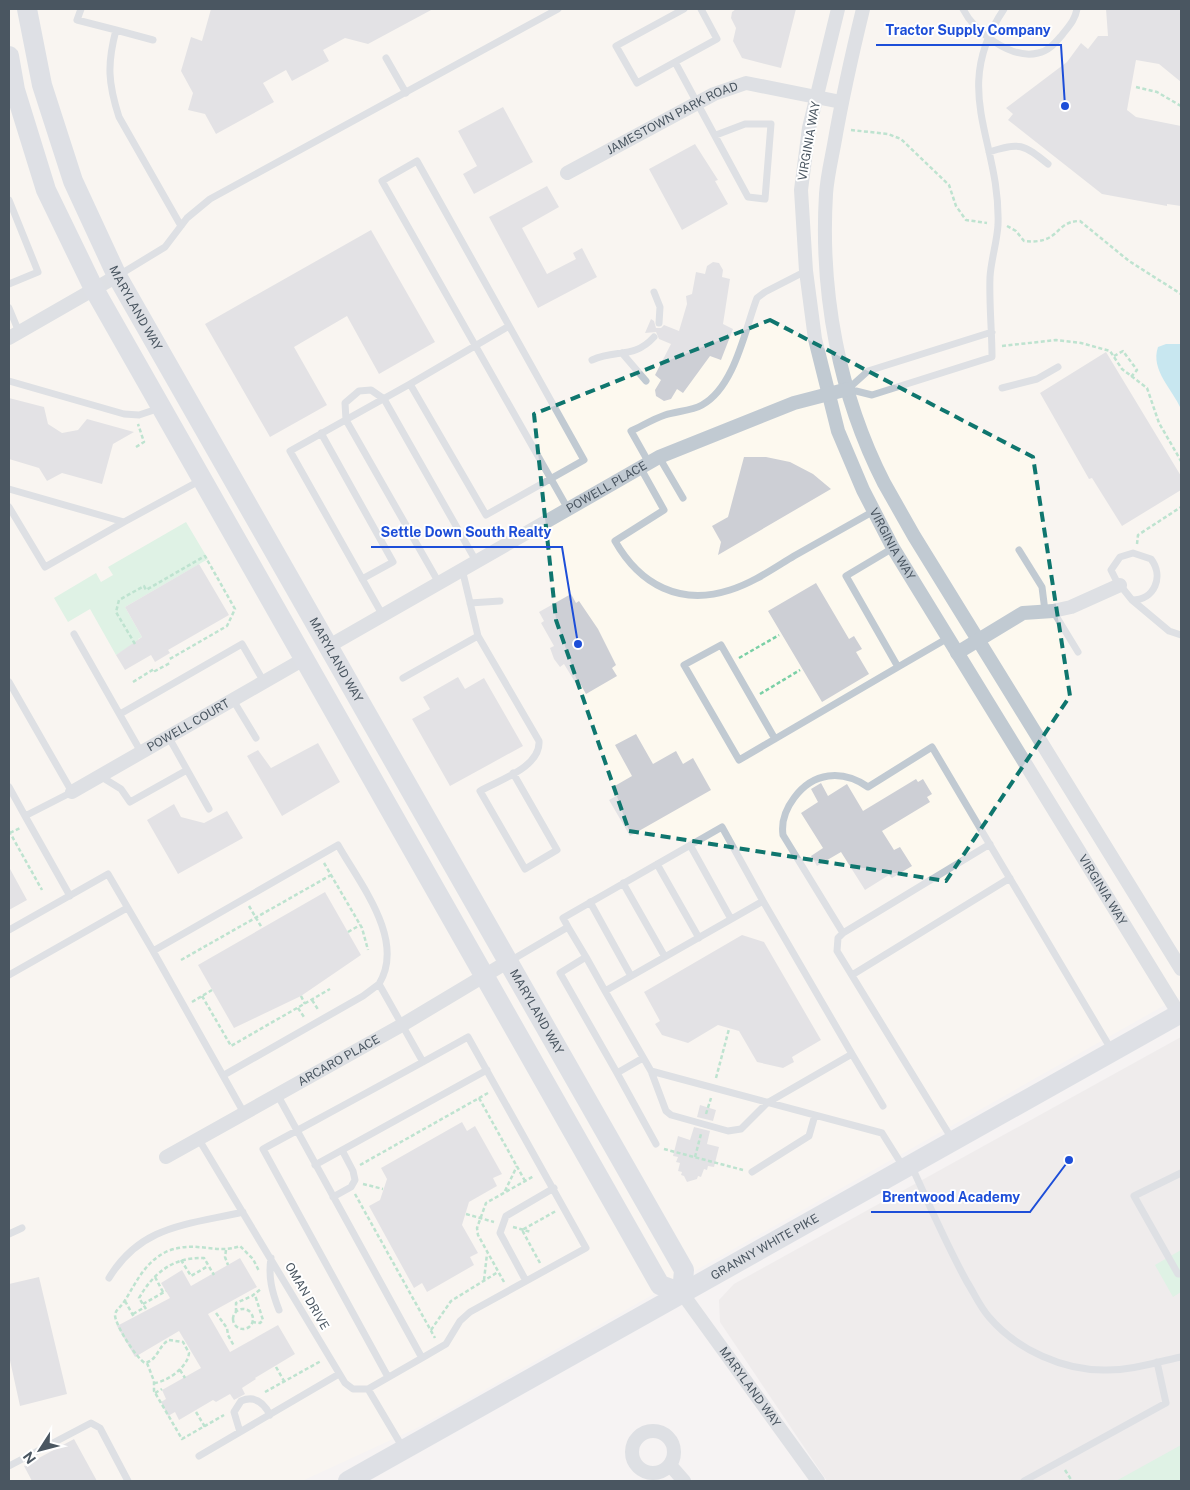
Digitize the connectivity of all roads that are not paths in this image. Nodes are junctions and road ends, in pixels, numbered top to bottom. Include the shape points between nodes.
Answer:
1 (27, 9) edge
2 (81, 9) edge
3 (558, 9) edge
4 (684, 9) edge
5 (701, 9) edge
6 (838, 9) edge
7 (863, 9) edge
8 (963, 9) edge
9 (1004, 9) edge
10 (1077, 9) edge
11 (116, 30) junction
12 (988, 38) junction
13 (153, 40) dead end
14 (9, 56) edge
15 (386, 58) dead end
16 (675, 62) junction
17 (406, 93) junction
18 (816, 96) junction
19 (841, 102) junction
20 (698, 103) junction
21 (716, 135) junction
22 (989, 152) junction
23 (1048, 164) dead end
24 (567, 173) dead end
25 (9, 200) edge
26 (181, 226) junction
27 (806, 271) junction
28 (117, 276) junction
29 (9, 284) edge
30 (94, 289) junction
31 (654, 292) dead end
32 (9, 308) edge
33 (659, 323) dead end
34 (508, 326) junction
35 (992, 332) junction
36 (14, 335) edge
37 (654, 337) dead end
38 (475, 345) junction
39 (622, 353) junction
40 (592, 360) dead end
41 (1058, 367) dead end
42 (9, 381) edge
43 (646, 381) dead end
44 (410, 384) junction
45 (1002, 388) dead end
46 (848, 389) junction
47 (827, 395) junction
48 (384, 399) junction
49 (161, 407) junction
50 (346, 420) junction
51 (321, 433) junction
52 (650, 462) junction
53 (551, 479) junction
54 (202, 480) junction
55 (9, 489) edge
56 (683, 498) dead end
57 (9, 507) edge
58 (568, 509) junction
59 (874, 511) junction
60 (124, 522) junction
61 (893, 548) junction
62 (1018, 550) dead end
63 (476, 561) junction
64 (462, 569) junction
65 (362, 578) junction
66 (439, 583) junction
67 (1120, 585) junction
68 (1132, 600) junction
69 (500, 601) dead end
70 (470, 602) junction
71 (1049, 611) junction
72 (382, 614) junction
73 (74, 634) dead end
74 (1181, 635) edge
75 (478, 636) junction
76 (948, 638) junction
77 (978, 640) junction
78 (328, 646) junction
79 (1078, 652) dead end
80 (957, 653) junction
81 (304, 659) junction
82 (898, 667) junction
83 (403, 678) dead end
84 (9, 682) edge
85 (264, 682) junction
86 (233, 700) junction
87 (120, 714) junction
88 (168, 736) junction
89 (256, 738) dead end
90 (775, 739) junction
91 (141, 752) junction
92 (187, 770) junction
93 (513, 773) junction
94 (100, 776) junction
95 (9, 787) edge
96 (72, 792) junction
97 (209, 809) dead end
98 (25, 816) junction
99 (990, 844) junction
100 (690, 845) junction
101 (656, 864) junction
102 (1010, 878) junction
103 (623, 883) junction
104 (70, 896) junction
105 (764, 900) junction
106 (590, 902) junction
107 (127, 908) junction
108 (731, 919) junction
109 (568, 927) junction
110 (9, 930) edge
111 (844, 933) junction
112 (698, 938) junction
113 (153, 951) junction
114 (664, 957) junction
115 (586, 958) junction
116 (509, 961) junction
117 (1181, 969) edge
118 (9, 975) edge
119 (852, 975) junction
120 (631, 976) junction
121 (484, 977) junction
122 (379, 984) junction
123 (605, 991) junction
124 (1181, 1015) edge
125 (402, 1025) junction
126 (1112, 1052) junction
127 (852, 1054) junction
128 (643, 1058) junction
129 (423, 1062) junction
130 (487, 1070) junction
131 (651, 1071) junction
132 (617, 1072) junction
133 (224, 1075) junction
134 (277, 1094) junction
135 (767, 1103) junction
136 (883, 1106) dead end
137 (244, 1113) junction
138 (815, 1116) junction
139 (296, 1130) junction
140 (198, 1138) junction
141 (953, 1141) junction
142 (656, 1144) road end
143 (342, 1150) junction
144 (166, 1157) dead end
145 (315, 1165) junction
146 (908, 1167) junction
147 (752, 1172) road end
148 (1181, 1173) edge
149 (554, 1188) junction
150 (333, 1197) junction
151 (243, 1212) junction
152 (22, 1228) dead end
153 (9, 1234) edge
154 (271, 1258) junction
155 (1181, 1274) edge
156 (109, 1278) dead end
157 (526, 1281) junction
158 (682, 1293) junction
159 (279, 1310) dead end
160 (1181, 1357) edge
161 (422, 1358) junction
162 (1157, 1362) junction
163 (339, 1374) junction
164 (388, 1377) junction
165 (368, 1389) junction
166 (270, 1415) junction
167 (240, 1432) junction
168 (404, 1450) junction
169 (199, 1456) dead end
170 (670, 1465) dead end
171 (9, 1466) edge
172 (128, 1481) edge
173 (348, 1481) edge
174 (684, 1481) edge
175 (818, 1481) edge
176 (1024, 1481) edge

1 - 28 main road, MARYLAND WAY via 42,85 72,181
2 - 11 lane via 78,20
3 - 17 lane
4 - 16 lane via 616,46 637,83
5 - 16 lane via 717,39
6 - 18 street, VIRGINIA WAY
7 - 19 street, VIRGINIA WAY
8 - 12 lane via 972,24
9 - 12 lane
10 - 12 lane via 1075,18 1052,46 1039,53 1019,52
11 - 13 lane
11 - 26 lane via 108,66 119,117
12 - 22 lane via 979,71 978,102
14 - 30 main road via 14,90 46,190
15 - 17 lane
16 - 20 lane
17 - 26 lane via 210,199
18 - 19 street, JAMESTOWN PARK ROAD
18 - 20 street, JAMESTOWN PARK ROAD via 746,83
18 - 27 street, VIRGINIA WAY via 801,190
19 - 46 street, VIRGINIA WAY via 826,192 825,252 830,312
20 - 21 lane
20 - 24 street, JAMESTOWN PARK ROAD
21 - 21 lane via 744,124 771,124 764,199 748,197
22 - 23 lane via 1022,145
22 - 35 lane via 998,225 990,277
25 - 29 lane via 38,272
26 - 28 lane via 160,252
27 - 47 street, VIRGINIA WAY
27 - 52 lane via 760,294 737,357 714,395 702,405 666,415 631,432
28 - 30 street
28 - 78 main road, MARYLAND WAY
30 - 36 street
30 - 49 main road
31 - 33 lane via 660,307
32 - 36 lane
34 - 38 lane
34 - 38 lane via 418,161 382,181
34 - 53 lane via 584,460
35 - 46 lane via 868,371
35 - 46 lane via 992,357 872,394
37 - 39 lane via 642,348
38 - 44 lane
38 - 53 lane
39 - 40 lane
39 - 43 lane
41 - 45 lane via 1028,383
42 - 49 lane via 124,414 136,415
44 - 48 lane
44 - 53 lane via 486,515
46 - 47 street, POWELL PLACE
46 - 77 street, VIRGINIA WAY via 860,428 884,483
47 - 52 street, POWELL PLACE via 794,404
47 - 59 street, VIRGINIA WAY via 838,431
48 - 50 lane
48 - 50 lane via 371,390 359,390 345,403
48 - 63 lane
49 - 54 main road
50 - 51 lane
50 - 66 lane
51 - 65 lane via 290,451
51 - 65 lane via 393,562
52 - 56 lane
52 - 58 street, POWELL PLACE
52 - 59 lane via 664,510 615,541 626,559 647,580 687,595 717,593 749,582
53 - 58 lane
54 - 60 lane
54 - 81 main road
55 - 60 lane
57 - 60 lane via 44,567
58 - 63 street, POWELL PLACE
59 - 61 street, VIRGINIA WAY
61 - 76 street, VIRGINIA WAY
61 - 82 lane via 846,576
62 - 71 lane via 1042,587
63 - 64 street, POWELL PLACE
64 - 66 street, POWELL PLACE
64 - 70 lane
65 - 72 lane
66 - 72 street, POWELL PLACE
67 - 68 lane
67 - 68 lane via 1111,570 1124,555 1136,553 1151,559 1158,576 1155,587 1150,594
67 - 71 street via 1087,602
68 - 74 lane via 1168,631
69 - 70 lane
70 - 75 lane
71 - 77 street via 1023,613
71 - 79 lane
72 - 78 street, POWELL PLACE
73 - 87 lane
75 - 83 lane
75 - 93 lane via 539,740 537,754
76 - 80 street, VIRGINIA WAY
76 - 82 lane
77 - 80 street
77 - 117 street, VIRGINIA WAY
78 - 81 main road
78 - 116 main road, MARYLAND WAY
80 - 124 street, VIRGINIA WAY
81 - 85 street, POWELL COURT
81 - 121 main road
82 - 90 lane
84 - 96 lane
85 - 86 street, POWELL COURT
85 - 87 lane via 242,644
86 - 88 street, POWELL COURT
86 - 89 lane
87 - 91 lane
88 - 91 street, POWELL COURT
88 - 92 lane
90 - 90 lane via 739,760 684,666 721,645
91 - 94 street, POWELL COURT
92 - 94 lane via 130,802 121,789
92 - 97 lane
93 - 93 lane via 480,791 524,869 557,850
94 - 96 street, POWELL COURT
95 - 98 lane
96 - 98 lane
98 - 104 lane
99 - 102 lane
99 - 111 lane
99 - 111 lane via 932,747 868,787 838,774 821,776 805,786 787,808 782,823 783,835
100 - 101 lane
100 - 105 lane via 722,827
100 - 108 lane
101 - 103 lane
101 - 112 lane
102 - 119 lane
102 - 126 lane
103 - 106 lane
103 - 114 lane
104 - 107 lane via 108,874
104 - 110 lane
105 - 108 lane
105 - 127 lane
106 - 109 lane via 563,918
106 - 120 lane
107 - 113 lane
107 - 118 lane
108 - 112 lane
109 - 115 lane
109 - 116 lane
111 - 119 lane via 836,944 837,951
112 - 114 lane
113 - 122 lane via 338,845 386,936 389,952 386,970
113 - 133 lane
114 - 120 lane
115 - 123 lane
115 - 132 lane via 560,973
116 - 121 street, ARCARO PLACE
116 - 158 main road, MARYLAND WAY via 684,1270
119 - 141 lane
120 - 123 lane
121 - 125 street, ARCARO PLACE
121 - 158 main road via 660,1285
122 - 125 lane
122 - 133 lane
123 - 128 lane
124 - 126 main road, GRANNY WHITE PIKE
125 - 129 lane
125 - 134 street, ARCARO PLACE
126 - 141 main road, GRANNY WHITE PIKE
127 - 135 lane
127 - 136 lane
128 - 131 lane
128 - 132 lane
129 - 130 lane via 468,1037
129 - 139 lane
130 - 143 lane
130 - 149 lane
131 - 135 lane
131 - 135 lane via 663,1105 671,1115 728,1131 741,1129
132 - 142 lane
133 - 137 lane
134 - 137 street, ARCARO PLACE
134 - 139 lane
135 - 138 lane
137 - 140 street, ARCARO PLACE
138 - 146 lane via 882,1133
138 - 147 lane via 809,1136
139 - 145 lane
139 - 164 lane via 263,1148
140 - 144 street, ARCARO PLACE
140 - 151 lane, OMAN DRIVE
141 - 146 main road, GRANNY WHITE PIKE
143 - 145 lane
143 - 150 lane via 352,1169 353,1184
145 - 150 lane
146 - 158 main road, GRANNY WHITE PIKE
146 - 162 lane via 968,1284 988,1316 1004,1332 1046,1359 1075,1367 1106,1370 1143,1367
148 - 155 lane via 1134,1196 1178,1274
149 - 157 lane via 506,1216 500,1233
149 - 157 lane via 586,1248
150 - 161 lane
151 - 154 lane, OMAN DRIVE
151 - 156 lane via 150,1236 128,1252
152 - 153 lane
154 - 159 lane via 271,1288
154 - 163 lane, OMAN DRIVE
157 - 161 lane via 470,1312 441,1348
158 - 168 main road, GRANNY WHITE PIKE
158 - 175 street, MARYLAND WAY
160 - 162 lane
161 - 164 lane
162 - 176 lane via 1166,1403
163 - 165 lane, OMAN DRIVE via 353,1390
163 - 166 lane
164 - 165 lane
165 - 168 lane
166 - 167 lane
166 - 167 lane via 265,1406 253,1399 241,1401 234,1410
167 - 169 lane
168 - 173 main road, GRANNY WHITE PIKE
170 - 174 street
171 - 172 lane via 91,1423 100,1428

